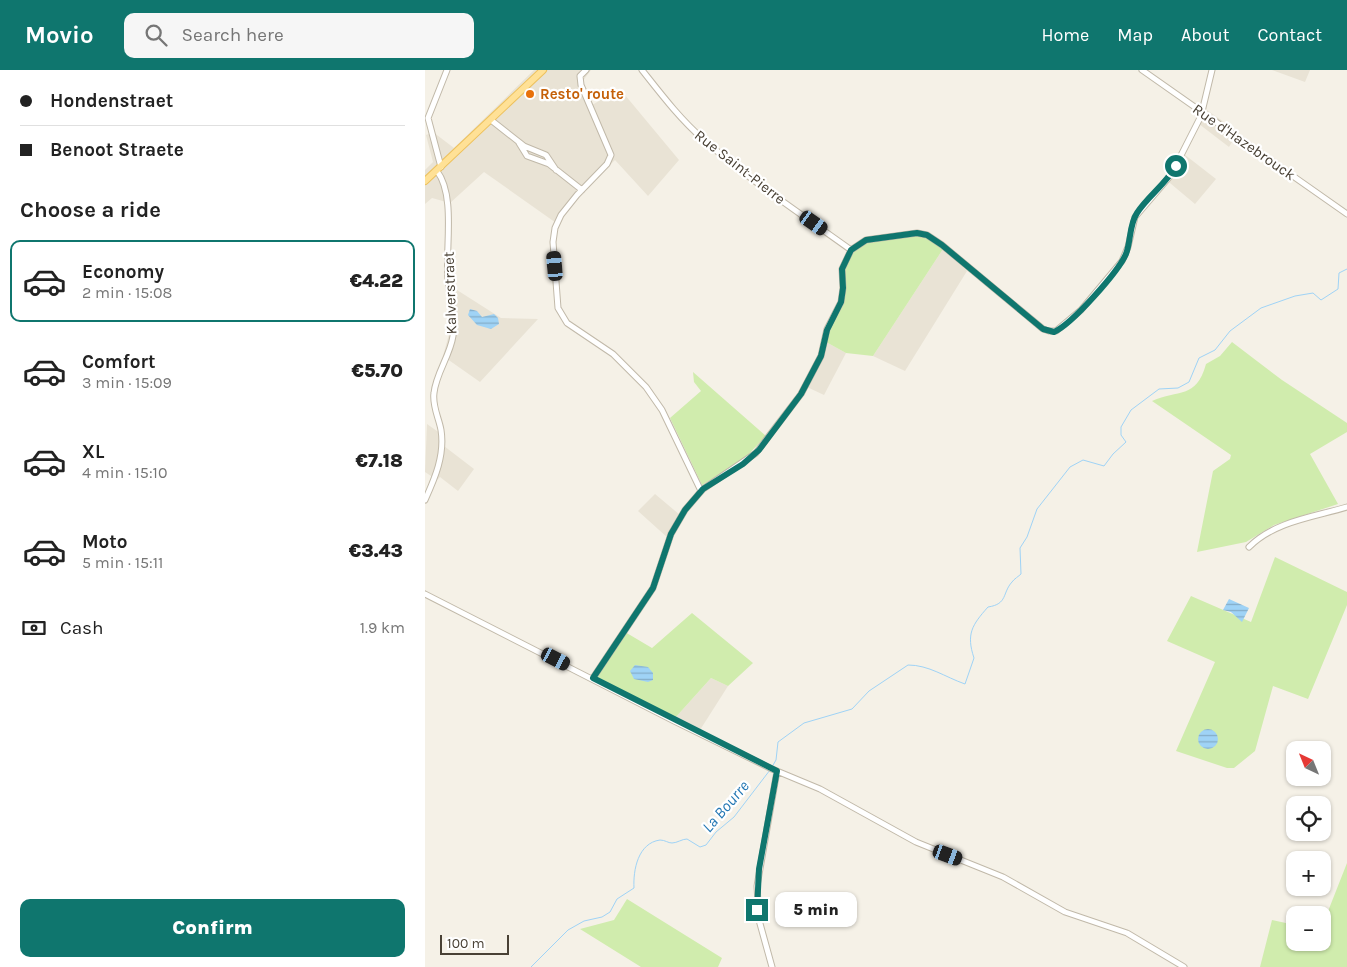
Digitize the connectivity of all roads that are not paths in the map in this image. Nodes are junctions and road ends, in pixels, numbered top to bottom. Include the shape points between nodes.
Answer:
1 (447, 70) edge
2 (538, 70) edge
3 (543, 70) edge
4 (586, 70) edge
5 (642, 70) edge
6 (1142, 70) edge
7 (1212, 70) edge
8 (516, 96) junction
9 (1202, 112) junction
10 (491, 120) junction
11 (519, 142) junction
12 (439, 169) junction
13 (556, 170) junction
14 (425, 181) edge
15 (582, 190) junction
16 (1347, 214) edge
17 (851, 250) junction
18 (701, 491) junction
19 (425, 500) edge
20 (1347, 506) edge
21 (1249, 547) dead end
22 (425, 594) edge
23 (593, 678) junction
24 (773, 769) junction
25 (772, 967) edge
26 (1184, 967) edge

1 - 12 street, Kalverstraet via 428,118
2 - 8 main road
3 - 8 main road
4 - 15 street via 581,76 581,85 611,155 607,164
5 - 17 street, Rue Saint-Pierre via 703,140
6 - 9 street, Rue d'Hazebrouck
7 - 9 street
8 - 10 main road
9 - 16 street, Rue d'Hazebrouck
9 - 17 street via 1171,175 1135,216 1122,261 1087,305 1056,331 1043,329 925,234 866,240
10 - 11 street
10 - 12 main road
11 - 13 street via 546,155
11 - 13 street via 527,156
12 - 14 main road
12 - 19 street, Kalverstraet via 447,212 448,280 454,328 434,391 441,450 436,475
13 - 15 street
15 - 18 street via 563,212 554,231 559,311 570,325 613,354 646,387 662,410
17 - 18 street via 842,269 841,302 827,330 821,356 801,394 759,450
18 - 23 street via 673,529 653,588
20 - 21 street via 1281,526 1261,536
22 - 23 street
23 - 24 street
24 - 25 street via 757,886 759,920
24 - 26 street via 820,789 927,847 1007,878 1065,912 1132,935

